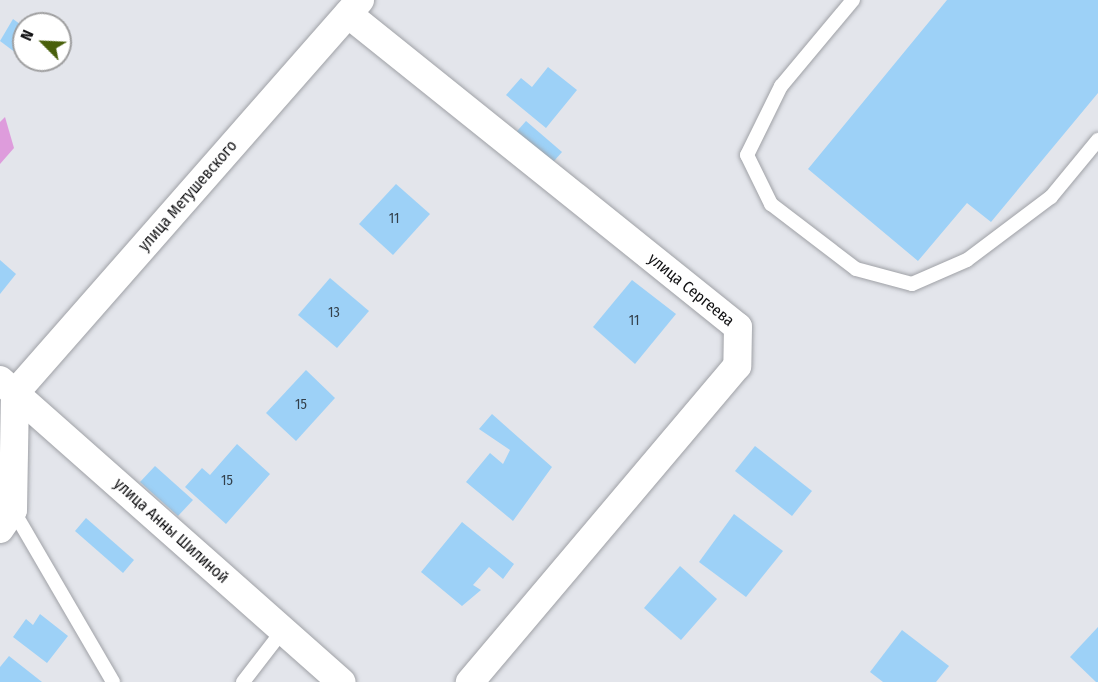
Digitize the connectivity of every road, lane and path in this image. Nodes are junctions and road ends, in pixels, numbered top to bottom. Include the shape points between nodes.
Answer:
1 (853, 0) edge
2 (354, 7) edge
3 (1098, 140) edge
4 (8, 386) edge
5 (6, 519) edge
6 (283, 630) junction
7 (113, 682) edge
8 (243, 682) edge
9 (341, 682) edge
10 (470, 682) edge

1 - 3 lane via 781,86 747,155 771,204 856,269 912,284 967,260 1051,197
2 - 4 street, улица Метушевского
2 - 10 street, улица Сергеева via 738,327 737,366
4 - 5 street
4 - 6 street, улица Анны Шилиной
5 - 7 lane
6 - 8 lane
6 - 9 street, улица Анны Шилиной

